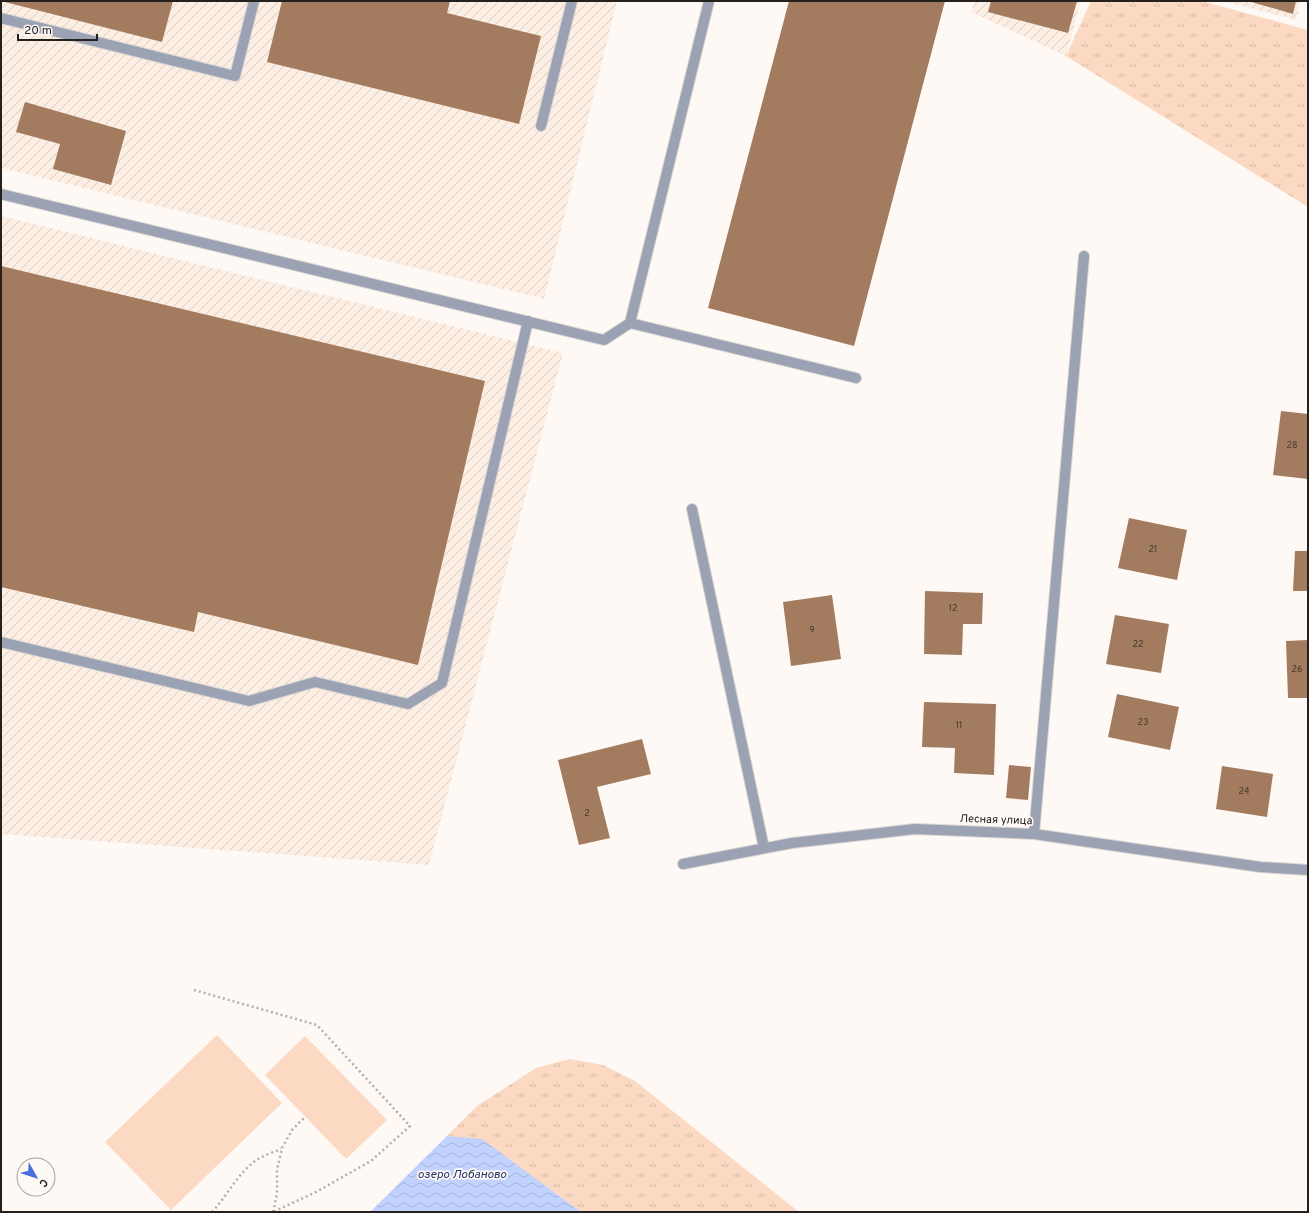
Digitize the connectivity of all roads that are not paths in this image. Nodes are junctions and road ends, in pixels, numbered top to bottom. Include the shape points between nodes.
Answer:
1 (254, 1) edge
2 (572, 1) edge
3 (709, 1) edge
4 (1, 18) edge
5 (541, 126) dead end
6 (1, 194) edge
7 (1084, 256) dead end
8 (528, 321) junction
9 (630, 323) junction
10 (856, 378) dead end
11 (692, 509) dead end
12 (1, 642) edge
13 (1034, 834) junction
14 (764, 848) junction
15 (682, 864) dead end
16 (1308, 870) edge

1 - 4 street via 235,76
2 - 5 street
3 - 9 street
6 - 8 street
7 - 13 street
8 - 9 street via 604,340
8 - 12 street via 442,683 408,704 315,682 249,701
9 - 10 street
11 - 14 street
13 - 14 street, Лесная улица via 915,829 792,842
13 - 16 street, Лесная улица via 1253,866
14 - 15 street, Лесная улица

